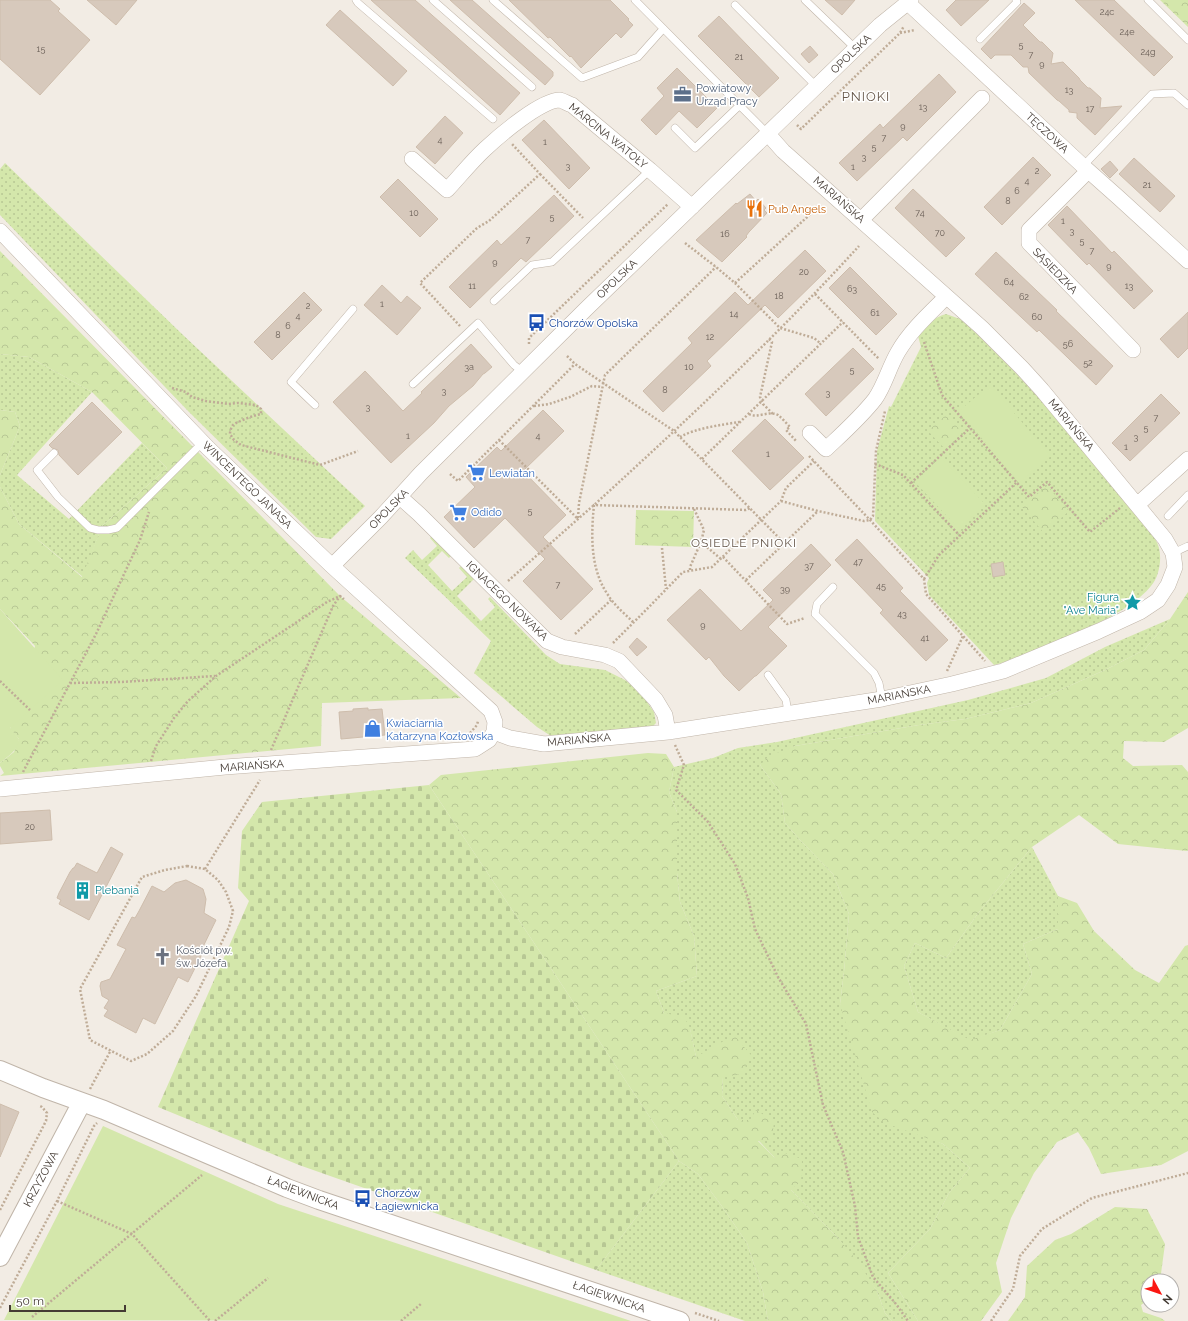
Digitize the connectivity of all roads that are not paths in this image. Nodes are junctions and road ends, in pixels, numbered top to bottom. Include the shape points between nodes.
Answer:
1 (356, 0) edge
2 (433, 0) edge
3 (493, 0) edge
4 (634, 0) edge
5 (805, 0) edge
6 (1016, 0) edge
7 (1148, 0) edge
8 (910, 3) edge
9 (735, 5) dead end
10 (663, 29) junction
11 (980, 39) dead end
12 (1188, 40) edge
13 (856, 49) junction
14 (532, 87) dead end
15 (817, 88) junction
16 (982, 98) dead end
17 (740, 105) junction
18 (1188, 105) edge
19 (493, 119) dead end
20 (675, 128) dead end
21 (768, 134) junction
22 (412, 159) dead end
23 (1085, 169) junction
24 (650, 170) junction
25 (692, 207) junction
26 (861, 220) junction
27 (0, 231) edge
28 (1188, 261) edge
29 (946, 297) junction
30 (494, 301) dead end
31 (353, 309) dead end
32 (1133, 350) dead end
33 (523, 372) junction
34 (413, 384) dead end
35 (315, 405) dead end
36 (810, 433) dead end
37 (202, 443) junction
38 (54, 453) dead end
39 (1188, 459) edge
40 (1188, 495) edge
41 (400, 497) junction
42 (1135, 501) junction
43 (1168, 516) dead end
44 (1188, 546) edge
45 (1173, 553) junction
46 (332, 566) junction
47 (833, 587) dead end
48 (768, 675) dead end
49 (882, 699) junction
50 (788, 713) junction
51 (494, 732) junction
52 (668, 732) junction
53 (0, 788) edge
54 (0, 1070) edge
55 (86, 1095) junction
56 (0, 1257) edge
57 (680, 1321) edge

1 - 19 lane
2 - 14 lane
3 - 10 lane via 582,78 638,57
4 - 10 lane
5 - 13 lane
6 - 11 lane
7 - 12 lane
8 - 13 street, OPOLSKA via 880,25
8 - 23 street, TĘCZOWA
9 - 15 lane
10 - 17 lane
13 - 15 street, OPOLSKA
15 - 21 street, OPOLSKA
16 - 26 street
17 - 20 lane via 695,148
17 - 21 lane
18 - 23 lane via 1174,93 1152,94
21 - 25 street, OPOLSKA
21 - 26 street, MARIAŃSKA via 783,151
22 - 24 street, MARCINA WATOŁY via 447,190 484,150 503,134 541,106 561,100 572,105
23 - 28 street, TĘCZOWA
23 - 32 street, SĄSIEDZKA via 1029,230 1029,243
24 - 25 street, MARCINA WATOŁY
24 - 30 lane via 552,262 532,265
25 - 33 street, OPOLSKA
26 - 29 street, MARIAŃSKA
27 - 37 street, WINCENTEGO JANASA
29 - 36 street via 915,328 897,353 876,398 826,449
29 - 42 street, MARIAŃSKA via 1022,368
31 - 35 lane via 291,382
33 - 34 lane via 478,323
33 - 41 street, OPOLSKA
37 - 38 lane via 118,528 108,530 90,528 58,497 37,470
37 - 46 street, WINCENTEGO JANASA
39 - 42 street
40 - 43 lane
41 - 46 street, OPOLSKA
41 - 52 street, IGNACEGO NOWAKA via 547,641 562,647 606,655 619,661 656,700 665,715
42 - 45 street, MARIAŃSKA
44 - 45 lane
45 - 49 street, MARIAŃSKA via 1175,566 1168,585 1158,600 1140,612 1003,670
46 - 51 street, WINCENTEGO JANASA via 491,711 495,722
47 - 49 lane via 817,604 815,614 874,673
48 - 50 lane via 786,700
49 - 50 street, MARIAŃSKA
50 - 52 street, MARIAŃSKA
51 - 52 street, MARIAŃSKA via 510,738 544,744
51 - 53 street, MARIAŃSKA via 489,740 475,749 265,759 218,768
54 - 55 street, ŁAGIEWNICKA via 43,1088
55 - 56 street, KRZYŻOWA
55 - 57 street, ŁAGIEWNICKA via 104,1110 320,1200

